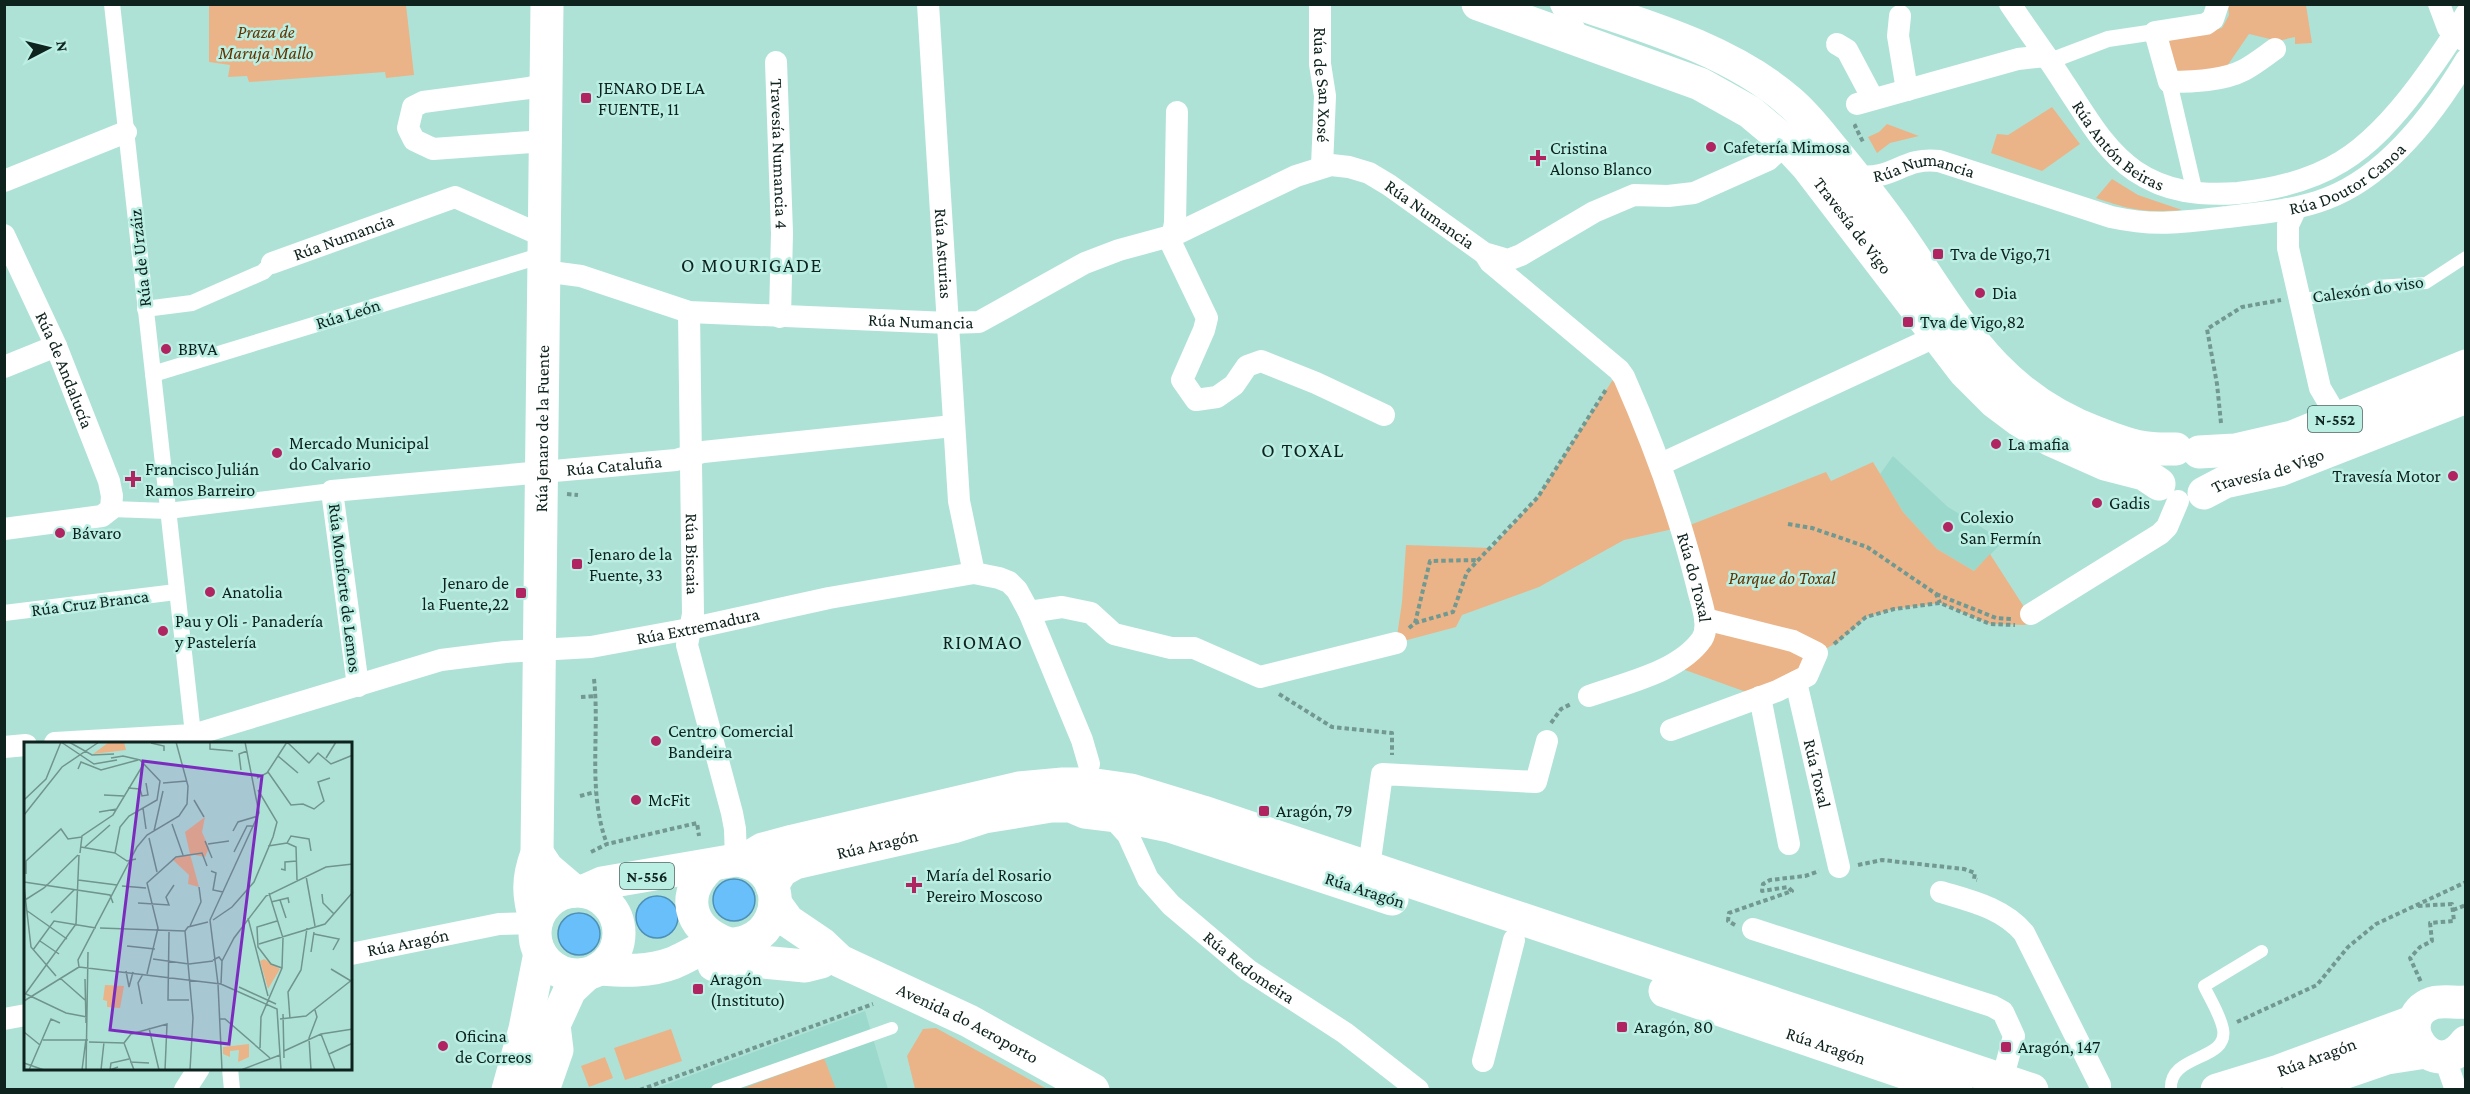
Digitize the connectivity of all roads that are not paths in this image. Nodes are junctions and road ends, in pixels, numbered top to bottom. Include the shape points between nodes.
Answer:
1 (112, 4) edge
2 (547, 4) edge
3 (928, 4) edge
4 (1320, 4) edge
5 (1478, 4) edge
6 (1561, 4) edge
7 (1580, 4) edge
8 (2010, 4) edge
9 (2218, 4) edge
10 (2439, 4) edge
11 (2466, 14) edge
12 (1900, 16) dead end
13 (2155, 32) junction
14 (2460, 38) edge
15 (1580, 40) junction
16 (1837, 44) dead end
17 (2275, 49) dead end
18 (2048, 58) junction
19 (2466, 60) edge
20 (776, 62) dead end
21 (2169, 82) junction
22 (546, 83) junction
23 (1907, 90) junction
24 (1177, 112) dead end
25 (126, 132) junction
26 (1782, 138) junction
27 (545, 141) junction
28 (1322, 166) junction
29 (1854, 175) junction
30 (4, 181) edge
31 (2280, 185) joint
32 (2195, 193) junction
33 (2296, 208) junction
34 (4, 235) edge
35 (1174, 235) junction
36 (1484, 253) junction
37 (543, 254) junction
38 (2466, 257) edge
39 (272, 263) joint
40 (2292, 299) junction
41 (145, 309) junction
42 (689, 312) junction
43 (780, 317) junction
44 (948, 323) junction
45 (1937, 336) junction
46 (56, 346) junction
47 (2466, 366) edge
48 (4, 367) edge
49 (153, 374) junction
50 (2466, 397) edge
51 (1384, 415) dead end
52 (2341, 417) junction
53 (953, 426) junction
54 (2187, 450) junction
55 (691, 455) junction
56 (1660, 464) junction
57 (552, 484) junction
58 (332, 491) junction
59 (2180, 492) junction
60 (111, 509) junction
61 (168, 511) junction
62 (4, 529) edge
63 (974, 573) junction
64 (176, 592) junction
65 (1029, 612) junction
66 (4, 613) edge
67 (2031, 614) road end
68 (1705, 619) junction
69 (689, 629) junction
70 (1395, 643) road end
71 (540, 650) junction
72 (1796, 682) junction
73 (357, 686) junction
74 (1589, 696) road end
75 (1760, 697) junction
76 (1671, 730) dead end
77 (193, 739) edge
78 (1547, 741) road end
79 (90, 742) edge
80 (24, 745) edge
81 (4, 747) edge
82 (1083, 785) junction
83 (1110, 815) junction
84 (1789, 844) dead end
85 (537, 853) junction
86 (730, 862) junction
87 (1369, 867) junction
88 (1839, 867) dead end
89 (579, 891) junction
90 (1941, 892) dead end
91 (774, 895) junction
92 (1753, 929) dead end
93 (538, 938) junction
94 (1514, 940) junction
95 (737, 942) junction
96 (2262, 951) dead end
97 (352, 954) edge
98 (831, 961) junction
99 (671, 963) junction
100 (593, 972) junction
101 (2461, 1008) edge
102 (24, 1015) edge
103 (4, 1019) edge
104 (2415, 1021) junction
105 (554, 1025) junction
106 (892, 1028) dead end
107 (2445, 1050) edge
108 (1483, 1061) dead end
109 (198, 1070) edge
110 (230, 1070) edge
111 (2334, 1082) edge
112 (2017, 1085) edge
113 (185, 1089) edge
114 (232, 1089) edge
115 (508, 1089) edge
116 (526, 1089) edge
117 (543, 1089) edge
118 (717, 1089) edge
119 (1093, 1089) edge
120 (1418, 1089) edge
121 (1956, 1089) edge
122 (2100, 1089) edge
123 (2171, 1089) edge
124 (2217, 1089) edge
125 (2294, 1089) edge
126 (2456, 1089) edge

1 - 25 street, Rúa de Urzáiz
2 - 22 main road, Rúa Jenaro de la Fuente
3 - 44 street, Rúa Asturias
4 - 28 street, Rúa de San Xosé via 1320,64 1325,96
5 - 15 main road, Travesía de Vigo
6 - 15 street
7 - 29 main road, Travesía de Vigo via 1690,43 1755,76 1804,114
8 - 18 street, Rúa Antón Beiras
9 - 13 street via 2213,19 2206,24
10 - 14 street via 2444,21
11 - 14 street, Rúa Doutor Canoa
12 - 23 street via 1898,36
13 - 18 street via 2108,39
13 - 21 street
14 - 31 street, Rúa Doutor Canoa via 2369,143 2330,170
15 - 26 main road, Travesía de Vigo via 1700,84 1750,112
16 - 23 street via 1847,50 1865,101
17 - 21 street via 2243,71
18 - 23 street via 2018,59
18 - 32 street, Rúa Antón Beiras via 2101,139 2121,160 2176,191
19 - 33 street, Rúa Doutor Canoa via 2426,118 2386,160 2342,192
20 - 43 street, Travesía Numancia 4 via 782,233
21 - 32 street
22 - 27 main road, Rúa Jenaro de la Fuente
22 - 27 street via 423,102 413,107 408,128 414,140 434,149
24 - 35 street
25 - 30 street
25 - 41 street, Rúa de Urzáiz
26 - 29 main road, Rúa Numancia via 1831,167
26 - 36 street, Rúa Numancia via 1778,151 1768,160 1694,193 1634,195 1516,258 1508,260
26 - 45 main road, Travesía de Vigo
27 - 37 main road, Rúa Jenaro de la Fuente
28 - 35 street, Rúa Numancia
28 - 36 street, Rúa Numancia via 1369,173
29 - 33 street, Rúa Numancia via 1880,177 1913,161 1939,161 2139,223 2164,224
29 - 54 main road, Travesía de Vigo via 1962,331 2019,390 2071,424 2133,447
31 - 32 street, Rúa Antón Beiras via 2227,194
33 - 40 street, Rúa Doutor Canoa via 2288,225
34 - 46 street, Rúa de Andalucía
35 - 44 street, Rúa Numancia via 1085,263 979,322
35 - 51 street via 1171,243 1207,318 1182,380 1196,400 1217,397 1234,385 1247,366 1261,361
36 - 56 street, Rúa do Toxal via 1619,370
37 - 39 street, Rúa Numancia via 455,197
37 - 42 street, Rúa Numancia via 581,276
37 - 49 street, Rúa León
37 - 57 main road, Rúa Jenaro de la Fuente
38 - 40 lane, Calexón do viso via 2426,283
39 - 41 street, Rúa Numancia via 263,272 192,303
40 - 52 street, Rúa Doutor Canoa via 2320,388
41 - 49 street, Rúa de Urzáiz
42 - 43 street, Rúa Numancia
42 - 55 street, Rúa Biscaia
43 - 44 street, Rúa Numancia
44 - 53 street, Rúa Asturias
45 - 56 street
45 - 59 main road, Travesía de Vigo via 1964,371 2019,420 2082,455 2144,474
46 - 48 street
46 - 60 street, Rúa de Andalucía via 109,480
47 - 52 main road, Travesía de Vigo / N-552
49 - 61 street, Rúa de Urzáiz
50 - 59 main road, Travesía de Vigo / N-552 via 2280,470
52 - 54 main road, Travesía de Vigo / N-552 via 2268,444 2235,450
53 - 55 street, Rúa Cataluña
53 - 63 street, Rúa Asturias via 959,501
54 - 59 main road via 2162,459 2158,467
54 - 59 main road via 2209,464 2209,486
55 - 57 street, Rúa Cataluña via 676,460 578,468
55 - 69 street, Rúa Biscaia via 693,614
56 - 68 street, Rúa do Toxal via 1682,527
57 - 58 street, Rúa Cataluña
57 - 71 main road, Rúa Jenaro de la Fuente
58 - 61 street, Rúa Cataluña
58 - 73 street, Rúa Monforte de Lemos
59 - 67 street via 2167,527 2160,534
60 - 61 street
60 - 62 street via 93,519
61 - 64 street, Rúa de Urzáiz
63 - 65 street, Rúa Extremadura via 1009,582
63 - 69 street, Rúa Extremadura via 829,598
64 - 66 street, Rúa Cruz Branca
64 - 77 street, Rúa de Urzáiz
65 - 70 street via 1062,607 1091,612 1114,634 1171,648 1194,648 1260,677
65 - 82 street, Rúa Extremadura via 1082,740
68 - 72 street via 1793,641 1817,653 1807,676
68 - 74 street, Rúa do Toxal via 1703,638 1674,666
69 - 71 street, Rúa Extremadura via 582,649
69 - 86 street, Rúa Biscaia via 687,645 735,830
71 - 73 street, Rúa Extremadura via 441,660
71 - 85 main road, Rúa Jenaro de la Fuente
72 - 75 street
72 - 88 street, Rúa Toxal
73 - 77 street, Rúa Extremadura
75 - 76 street
75 - 84 street
77 - 79 street, Rúa Extremadura
78 - 87 street, Rúa Aragón via 1536,782 1382,774
80 - 81 street
82 - 83 main road, Rúa Aragón via 1084,812
82 - 86 main road, Rúa Aragón via 1019,788 962,800 763,849
82 - 87 main road, Rúa Aragón via 1152,796
82 - 91 main road, Rúa Aragón via 1051,806 984,817 803,861 781,871
83 - 94 main road, Rúa Aragón via 1170,826
83 - 120 street, Rúa Redomeira via 1128,835 1148,879 1171,905 1248,970 1345,1033
85 - 89 main road via 547,868
85 - 93 main road, Rúa Jenaro de la Fuente via 529,880 529,898
86 - 89 main road, Rúa Aragón / N-556 via 602,883
86 - 91 main road via 761,870
86 - 95 main road, Rúa Aragón via 701,875 692,902 694,916 712,938
87 - 112 main road, Rúa Aragón
89 - 93 main road, Rúa Aragón via 555,897 540,913
89 - 100 main road via 596,895 606,903 618,924 616,949 610,960
90 - 122 street via 1998,912 2013,920 2024,933
91 - 95 main road, Rúa Aragón via 773,915 767,927 758,935
91 - 98 main road, Avenida do Aeroporto via 788,921 822,945
92 - 112 street via 2003,1012 2014,1036
93 - 97 street, Rúa Aragón via 499,924
93 - 100 main road, Rúa Aragón via 554,969 575,976
93 - 115 main road via 525,1029
94 - 108 street
94 - 121 main road, Rúa Aragón
95 - 98 main road, Avenida do Aeroporto
95 - 99 main road, Rúa Aragón via 701,950
96 - 123 lane via 2204,986 2223,1029 2223,1040 2217,1048 2176,1069 2170,1080
98 - 99 main road via 796,966 751,961 686,968
98 - 119 main road, Avenida do Aeroporto via 969,1021
99 - 100 main road, Rúa Aragón via 631,971
100 - 105 main road via 570,990
101 - 104 main road, Rúa Aragón via 2433,1004 2419,1013
102 - 103 street
104 - 107 main road via 2416,1038
104 - 124 main road, Rúa Aragón via 2279,1071
105 - 116 main road via 540,1046
105 - 117 main road via 557,1050
106 - 118 lane
107 - 111 main road, Rúa Aragón via 2387,1058
107 - 126 street
109 - 113 street
110 - 114 street
111 - 125 main road, Rúa Aragón

